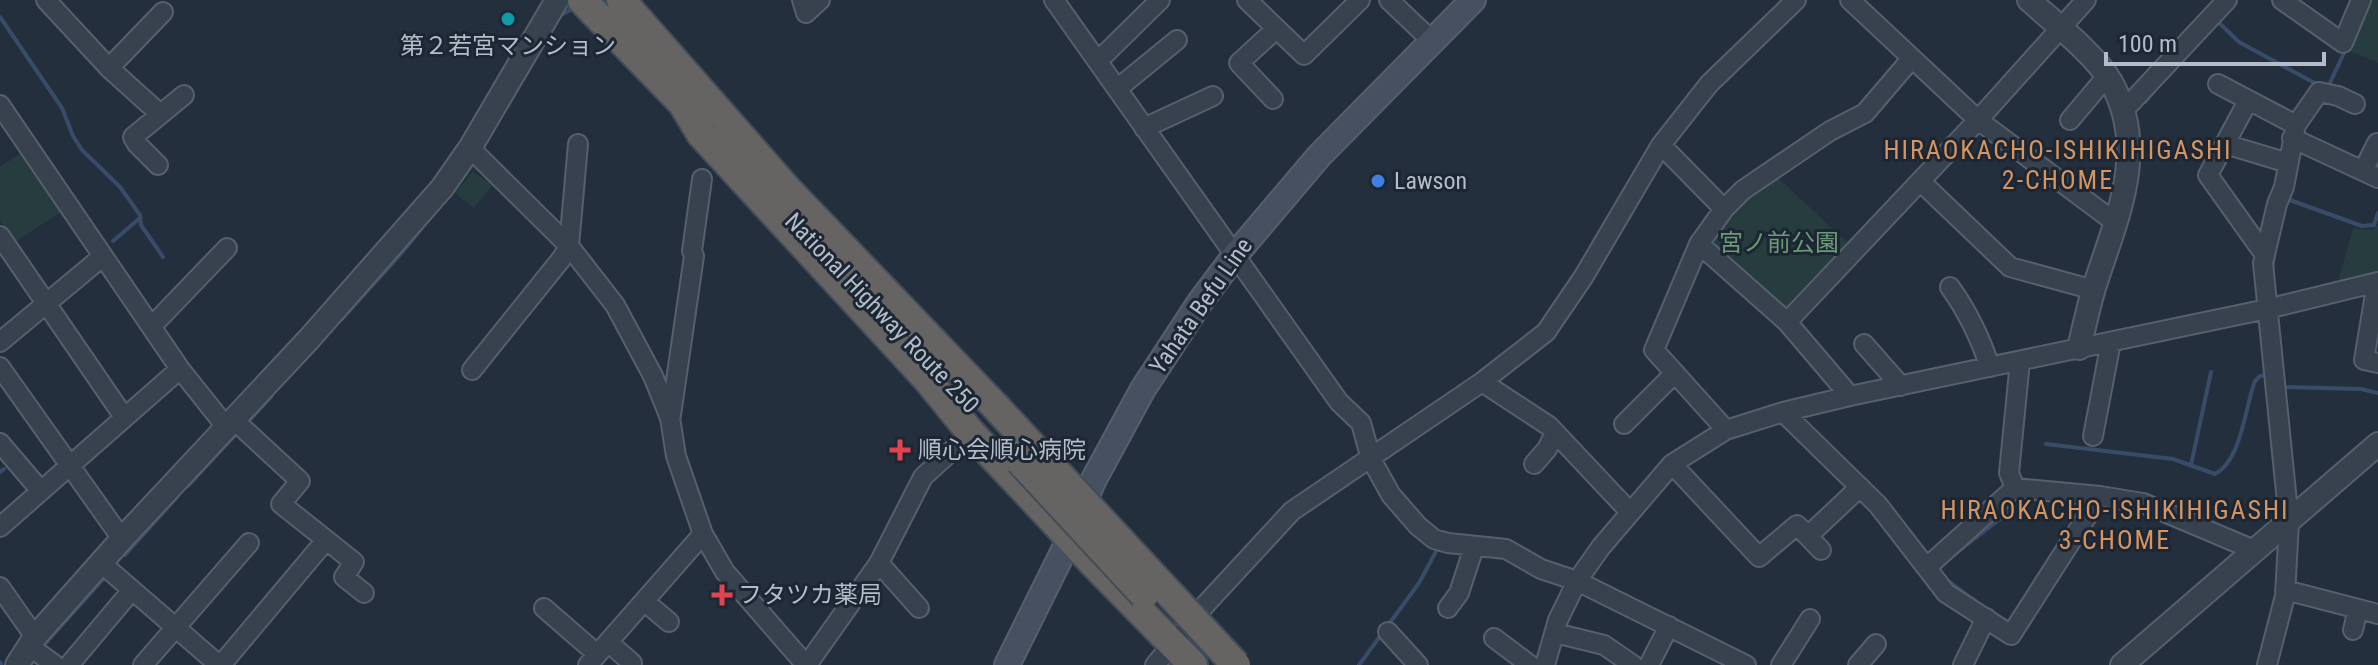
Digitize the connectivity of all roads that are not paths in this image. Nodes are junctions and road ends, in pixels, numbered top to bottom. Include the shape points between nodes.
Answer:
1 (46, 0) edge
2 (557, 0) edge
3 (582, 0) edge
4 (621, 0) edge
5 (802, 0) edge
6 (820, 0) edge
7 (1160, 0) edge
8 (1247, 0) edge
9 (1360, 0) edge
10 (1389, 0) edge
11 (1473, 0) edge
12 (1796, 0) edge
13 (1850, 0) edge
14 (2029, 0) edge
15 (2086, 0) edge
16 (2227, 0) edge
17 (2282, 0) edge
18 (2361, 0) edge
19 (1057, 1) edge
20 (163, 12) dead end
21 (2059, 28) junction
22 (1276, 29) junction
23 (1177, 40) dead end
24 (1432, 41) junction
25 (1912, 58) junction
26 (1098, 61) junction
27 (109, 68) junction
28 (2107, 76) junction
29 (2218, 84) dead end
30 (1117, 89) junction
31 (184, 95) dead end
32 (1213, 96) dead end
33 (1273, 99) dead end
34 (2248, 101) junction
35 (2355, 104) dead end
36 (0, 105) edge
37 (2124, 110) junction
38 (160, 114) junction
39 (1978, 120) junction
40 (2070, 120) dead end
41 (1144, 128) junction
42 (2294, 132) junction
43 (2377, 143) edge
44 (578, 144) dead end
45 (2225, 144) junction
46 (1661, 145) junction
47 (470, 148) junction
48 (2288, 163) junction
49 (158, 165) dead end
50 (2371, 175) edge
51 (702, 179) dead end
52 (1920, 181) junction
53 (1724, 209) junction
54 (2116, 223) junction
55 (0, 236) edge
56 (1699, 244) junction
57 (569, 246) junction
58 (227, 248) dead end
59 (1236, 254) junction
60 (2265, 255) junction
61 (102, 257) junction
62 (2378, 282) edge
63 (1950, 287) dead end
64 (2094, 290) junction
65 (46, 303) junction
66 (2267, 309) junction
67 (1787, 322) junction
68 (152, 326) junction
69 (0, 342) edge
70 (2111, 342) junction
71 (1864, 344) dead end
72 (2079, 348) junction
73 (2020, 361) junction
74 (2378, 363) edge
75 (0, 367) edge
76 (1990, 367) junction
77 (180, 369) junction
78 (472, 370) dead end
79 (1675, 373) junction
80 (1482, 382) junction
81 (1901, 386) junction
82 (1850, 396) junction
83 (1783, 412) junction
84 (124, 417) junction
85 (670, 418) junction
86 (983, 419) junction
87 (230, 424) junction
88 (1624, 424) dead end
89 (1726, 430) junction
90 (1555, 433) junction
91 (2093, 436) dead end
92 (2378, 444) edge
93 (3, 452) edge
94 (1371, 459) junction
95 (1534, 464) dead end
96 (1672, 464) junction
97 (69, 465) junction
98 (1860, 487) junction
99 (2015, 488) junction
100 (41, 491) junction
101 (2100, 496) junction
102 (1630, 512) junction
103 (2289, 522) junction
104 (0, 527) edge
105 (703, 534) junction
106 (1808, 536) junction
107 (1070, 538) junction
108 (122, 539) junction
109 (326, 540) junction
110 (249, 543) dead end
111 (1474, 547) junction
112 (1821, 550) dead end
113 (2254, 550) junction
114 (101, 563) junction
115 (879, 563) junction
116 (1927, 567) junction
117 (1577, 581) junction
118 (0, 587) edge
119 (132, 590) junction
120 (2285, 590) junction
121 (364, 593) dead end
122 (1459, 599) dead end
123 (644, 601) junction
124 (544, 608) dead end
125 (919, 608) dead end
126 (2358, 609) junction
127 (2378, 614) edge
128 (1986, 618) junction
129 (1810, 619) dead end
130 (669, 622) dead end
131 (1669, 626) junction
132 (176, 628) junction
133 (2353, 630) dead end
134 (1388, 632) dead end
135 (1555, 633) junction
136 (1494, 638) dead end
137 (1876, 644) dead end
138 (27, 649) edge
139 (598, 654) edge
140 (1164, 654) edge
141 (1857, 658) edge
142 (632, 663) dead end
143 (55, 665) edge
144 (69, 665) edge
145 (143, 665) edge
146 (220, 665) edge
147 (806, 665) edge
148 (1007, 665) edge
149 (1193, 665) edge
150 (1210, 665) edge
151 (1236, 665) edge
152 (1418, 665) edge
153 (1530, 665) edge
154 (1545, 665) edge
155 (1633, 665) edge
156 (1649, 665) edge
157 (1746, 665) edge
158 (1781, 665) edge
159 (1963, 665) edge
160 (2122, 665) edge
161 (2267, 665) edge

1 - 27 street via 66,11
2 - 47 street
3 - 86 highway, National Highway Route 250
4 - 86 highway, National Highway Route 250
5 - 6 street via 806,13
7 - 26 street
8 - 22 street
9 - 22 street via 1304,55
10 - 24 street
11 - 24 main road, Yahata Befu Line
12 - 46 street via 1709,84
13 - 25 street
14 - 21 street
15 - 21 street
16 - 37 street
17 - 18 street via 2343,43
19 - 26 street
20 - 27 street
21 - 28 street
21 - 39 street
22 - 33 street via 1239,63 1253,90
23 - 30 street
24 - 59 main road, Yahata Befu Line via 1319,156
25 - 39 street
25 - 53 street via 1865,113 1743,190
26 - 30 street
27 - 38 street
28 - 37 street
28 - 40 street
29 - 34 street
30 - 41 street
31 - 38 street
32 - 41 street
34 - 42 street
34 - 45 street
35 - 42 street via 2319,92
36 - 61 street
37 - 54 street via 2128,181
38 - 49 street via 133,137
39 - 52 street
39 - 54 street
41 - 59 street
42 - 48 street
42 - 50 street
43 - 50 street
44 - 57 street
45 - 48 street
45 - 60 street via 2208,175
46 - 53 street
46 - 80 street via 1546,332
47 - 57 street
47 - 87 street via 347,298
48 - 60 street
51 - 85 street
52 - 64 street via 2010,267
52 - 67 street
53 - 56 street
54 - 64 street
55 - 65 street
56 - 67 street
56 - 79 street via 1654,350
57 - 78 street
57 - 85 street via 615,305
58 - 68 street
59 - 94 street via 1339,402 1361,423
59 - 107 main road, Yahata Befu Line via 1143,389 1093,481
60 - 66 street
61 - 65 street
61 - 68 street
62 - 66 street
62 - 74 street via 2364,360
63 - 76 street via 1965,308
64 - 72 street
65 - 69 street
65 - 84 street
66 - 70 street
66 - 103 street
67 - 82 street
68 - 77 street
70 - 72 street
70 - 91 street
71 - 81 street
72 - 73 street
73 - 76 street
73 - 99 street via 2009,473
75 - 97 street
76 - 81 street
77 - 84 street
77 - 87 street
79 - 88 street
79 - 89 street
80 - 90 street
80 - 94 street
81 - 82 street
82 - 83 street
83 - 89 street
83 - 98 street
84 - 97 street
85 - 105 street via 676,456
86 - 107 highway
86 - 115 street via 923,477
86 - 150 highway, National Highway Route 250, bridge
86 - 151 highway, National Highway Route 250, bridge
87 - 108 street
87 - 109 street via 300,481 276,510
89 - 96 street
90 - 95 street
90 - 102 street
92 - 103 street
93 - 100 street
94 - 111 street via 1391,495 1418,526 1434,539
94 - 140 street via 1292,511
96 - 102 street
96 - 106 street via 1759,557 1797,525
97 - 100 street
97 - 108 street
98 - 106 street
98 - 116 street
99 - 101 street
99 - 116 street
100 - 104 street
101 - 113 street via 2143,503
101 - 128 street via 2011,635
102 - 117 street
103 - 113 street
103 - 120 street
105 - 123 street
105 - 147 street via 725,572
106 - 112 street
107 - 140 highway
107 - 148 main road, Yahata Befu Line
108 - 114 street
109 - 121 street via 354,562 344,577
109 - 146 street
110 - 132 street via 224,562
111 - 117 street via 1506,549
111 - 122 street
113 - 160 street
114 - 119 street
114 - 138 street
115 - 125 street
115 - 147 street
116 - 128 street via 1946,593
117 - 131 street
117 - 135 street
118 - 138 street
119 - 132 street
119 - 144 street
120 - 126 street
120 - 161 street
123 - 130 street
123 - 139 street
124 - 139 street
126 - 127 street
126 - 133 street
128 - 159 street
129 - 158 street
131 - 156 street
131 - 157 street
132 - 145 street
132 - 146 street
134 - 152 street
135 - 154 street
135 - 155 street via 1604,645
136 - 153 street
137 - 141 street
138 - 143 street
139 - 142 street
140 - 149 highway

